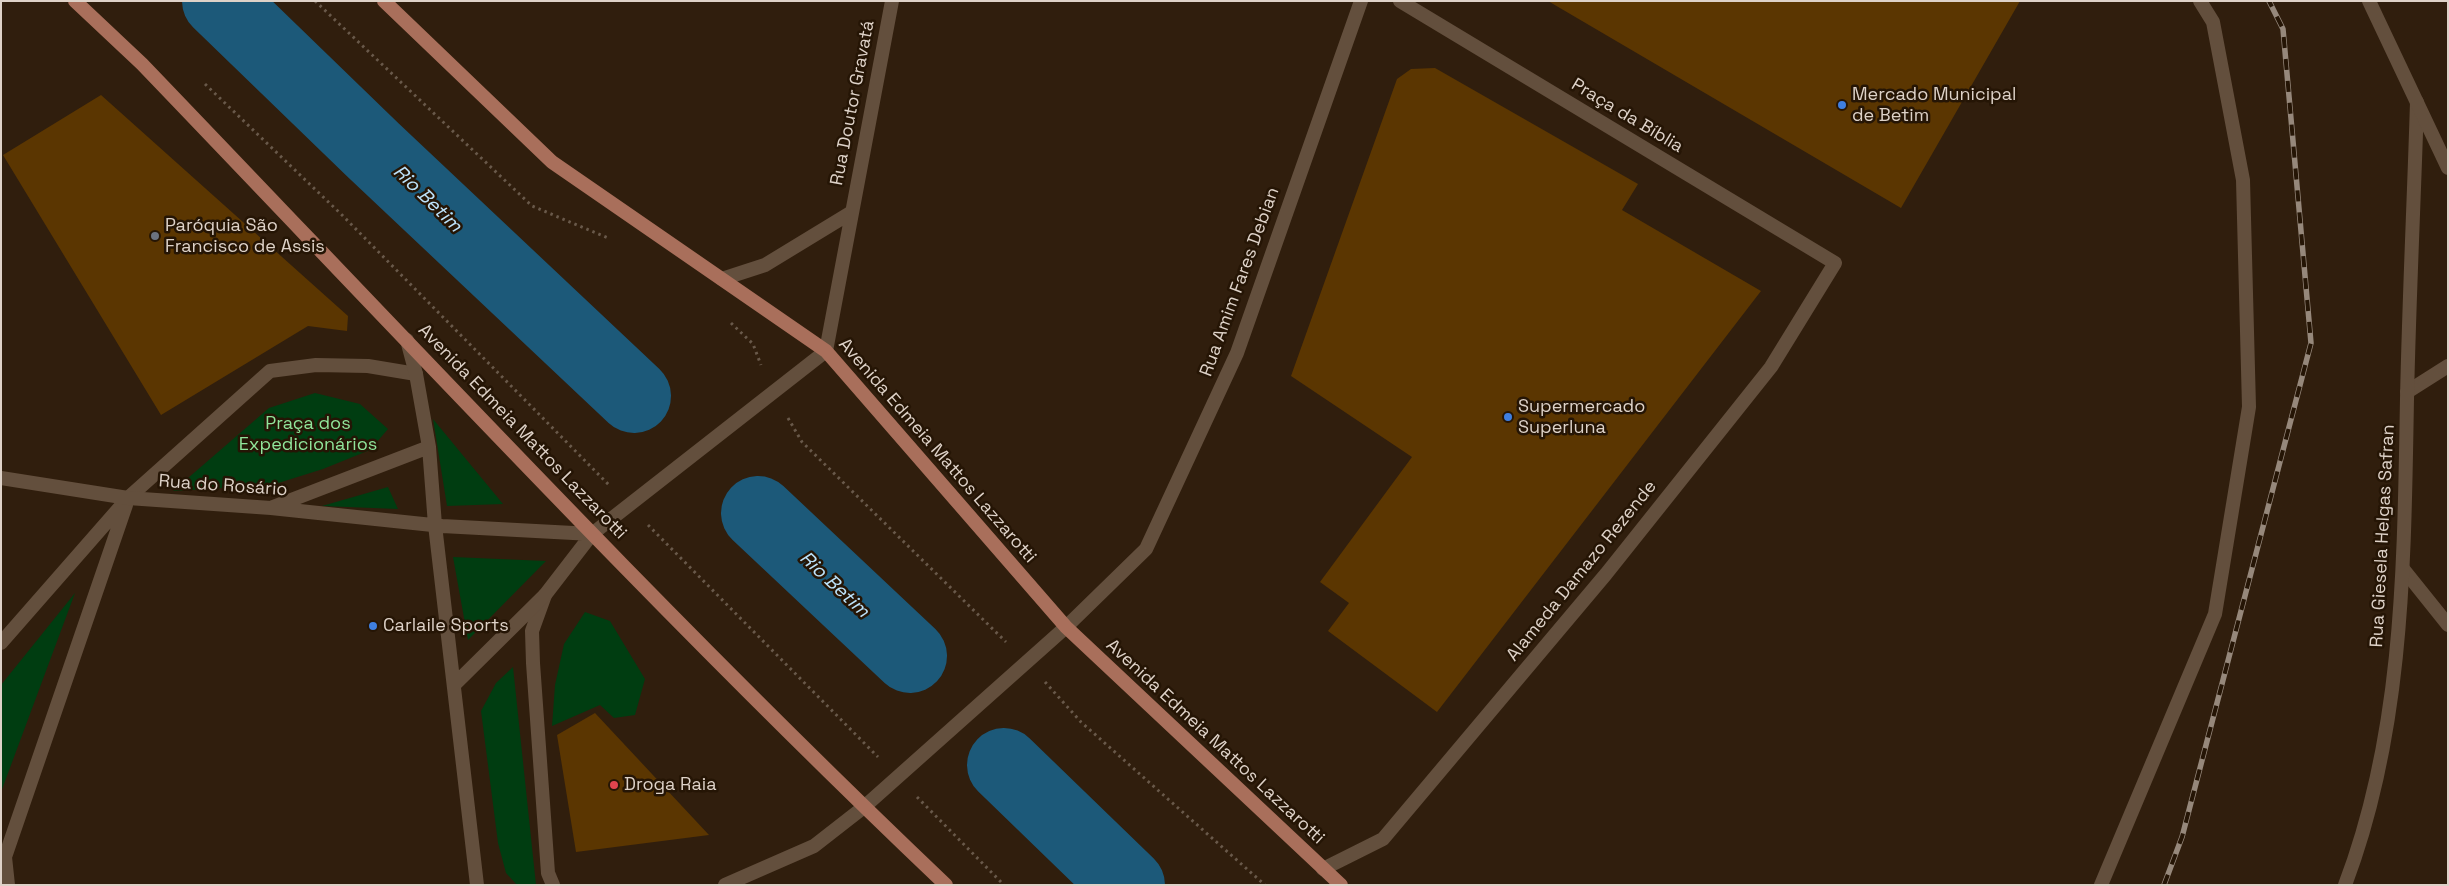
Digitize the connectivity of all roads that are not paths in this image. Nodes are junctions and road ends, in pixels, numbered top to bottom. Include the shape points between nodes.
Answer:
1 (75, 1) edge
2 (384, 1) edge
3 (892, 1) edge
4 (1361, 1) edge
5 (1400, 1) edge
6 (2200, 1) edge
7 (2370, 1) edge
8 (2417, 102) junction
9 (2448, 168) edge
10 (852, 212) junction
11 (1835, 263) joint
12 (722, 278) junction
13 (407, 340) junction
14 (826, 351) junction
15 (2448, 366) edge
16 (416, 374) junction
17 (2407, 392) junction
18 (429, 447) junction
19 (1, 478) edge
20 (128, 498) junction
21 (271, 508) junction
22 (439, 526) junction
23 (592, 534) junction
24 (2404, 570) junction
25 (545, 595) junction
26 (2448, 625) edge
27 (1066, 627) junction
28 (1, 643) edge
29 (454, 685) junction
30 (864, 807) junction
31 (1323, 869) junction
32 (8, 885) edge
33 (477, 885) edge
34 (552, 885) edge
35 (725, 885) edge
36 (946, 885) edge
37 (1341, 885) edge
38 (2100, 885) edge
39 (2345, 885) edge

1 - 13 main road, Avenida Edmeia Mattos Lazzarotti via 142,64
2 - 12 main road, Avenida Edmeia Mattos Lazzarotti via 552,162
3 - 10 street, Rua Doutor Gravatá
4 - 27 street, Rua Amim Fares Debian via 1237,353 1146,549
5 - 11 street, Praça da Bíblia
6 - 38 street via 2212,22 2243,180 2249,406 2214,614
7 - 8 street
8 - 9 street
8 - 17 street, Rua Giesela Helgas Safran
10 - 12 street, Rua Doutor Gravatá via 765,265
10 - 14 street, Rua Doutor Gravatá
11 - 31 street, Alameda Damazo Rezende via 1771,367 1606,574 1383,839
12 - 14 main road, Avenida Edmeia Mattos Lazzarotti
13 - 16 street
13 - 23 main road, Avenida Edmeia Mattos Lazzarotti
14 - 23 street
14 - 27 main road, Avenida Edmeia Mattos Lazzarotti
15 - 17 street
16 - 18 street
16 - 20 street via 368,366 316,366 270,371
17 - 24 street, Rua Giesela Helgas Safran
18 - 21 street
18 - 22 street
19 - 20 street, Rua do Rosário
20 - 21 street, Rua do Rosário
20 - 28 street
20 - 32 street via 5,857
21 - 22 street, Rua do Rosário
22 - 23 street
22 - 29 street
23 - 25 street
23 - 30 main road, Avenida Edmeia Mattos Lazzarotti
24 - 26 street
24 - 39 street, Rua Giesela Helgas Safran via 2393,694 2362,841
25 - 29 street
25 - 34 street via 532,631 548,872
27 - 30 street, Rua Amim Fares Debian
27 - 31 main road, Avenida Edmeia Mattos Lazzarotti
29 - 33 street
30 - 35 street, Rua Amim Fares Debian via 814,846
30 - 36 main road, Avenida Edmeia Mattos Lazzarotti
31 - 37 main road, Avenida Edmeia Mattos Lazzarotti

